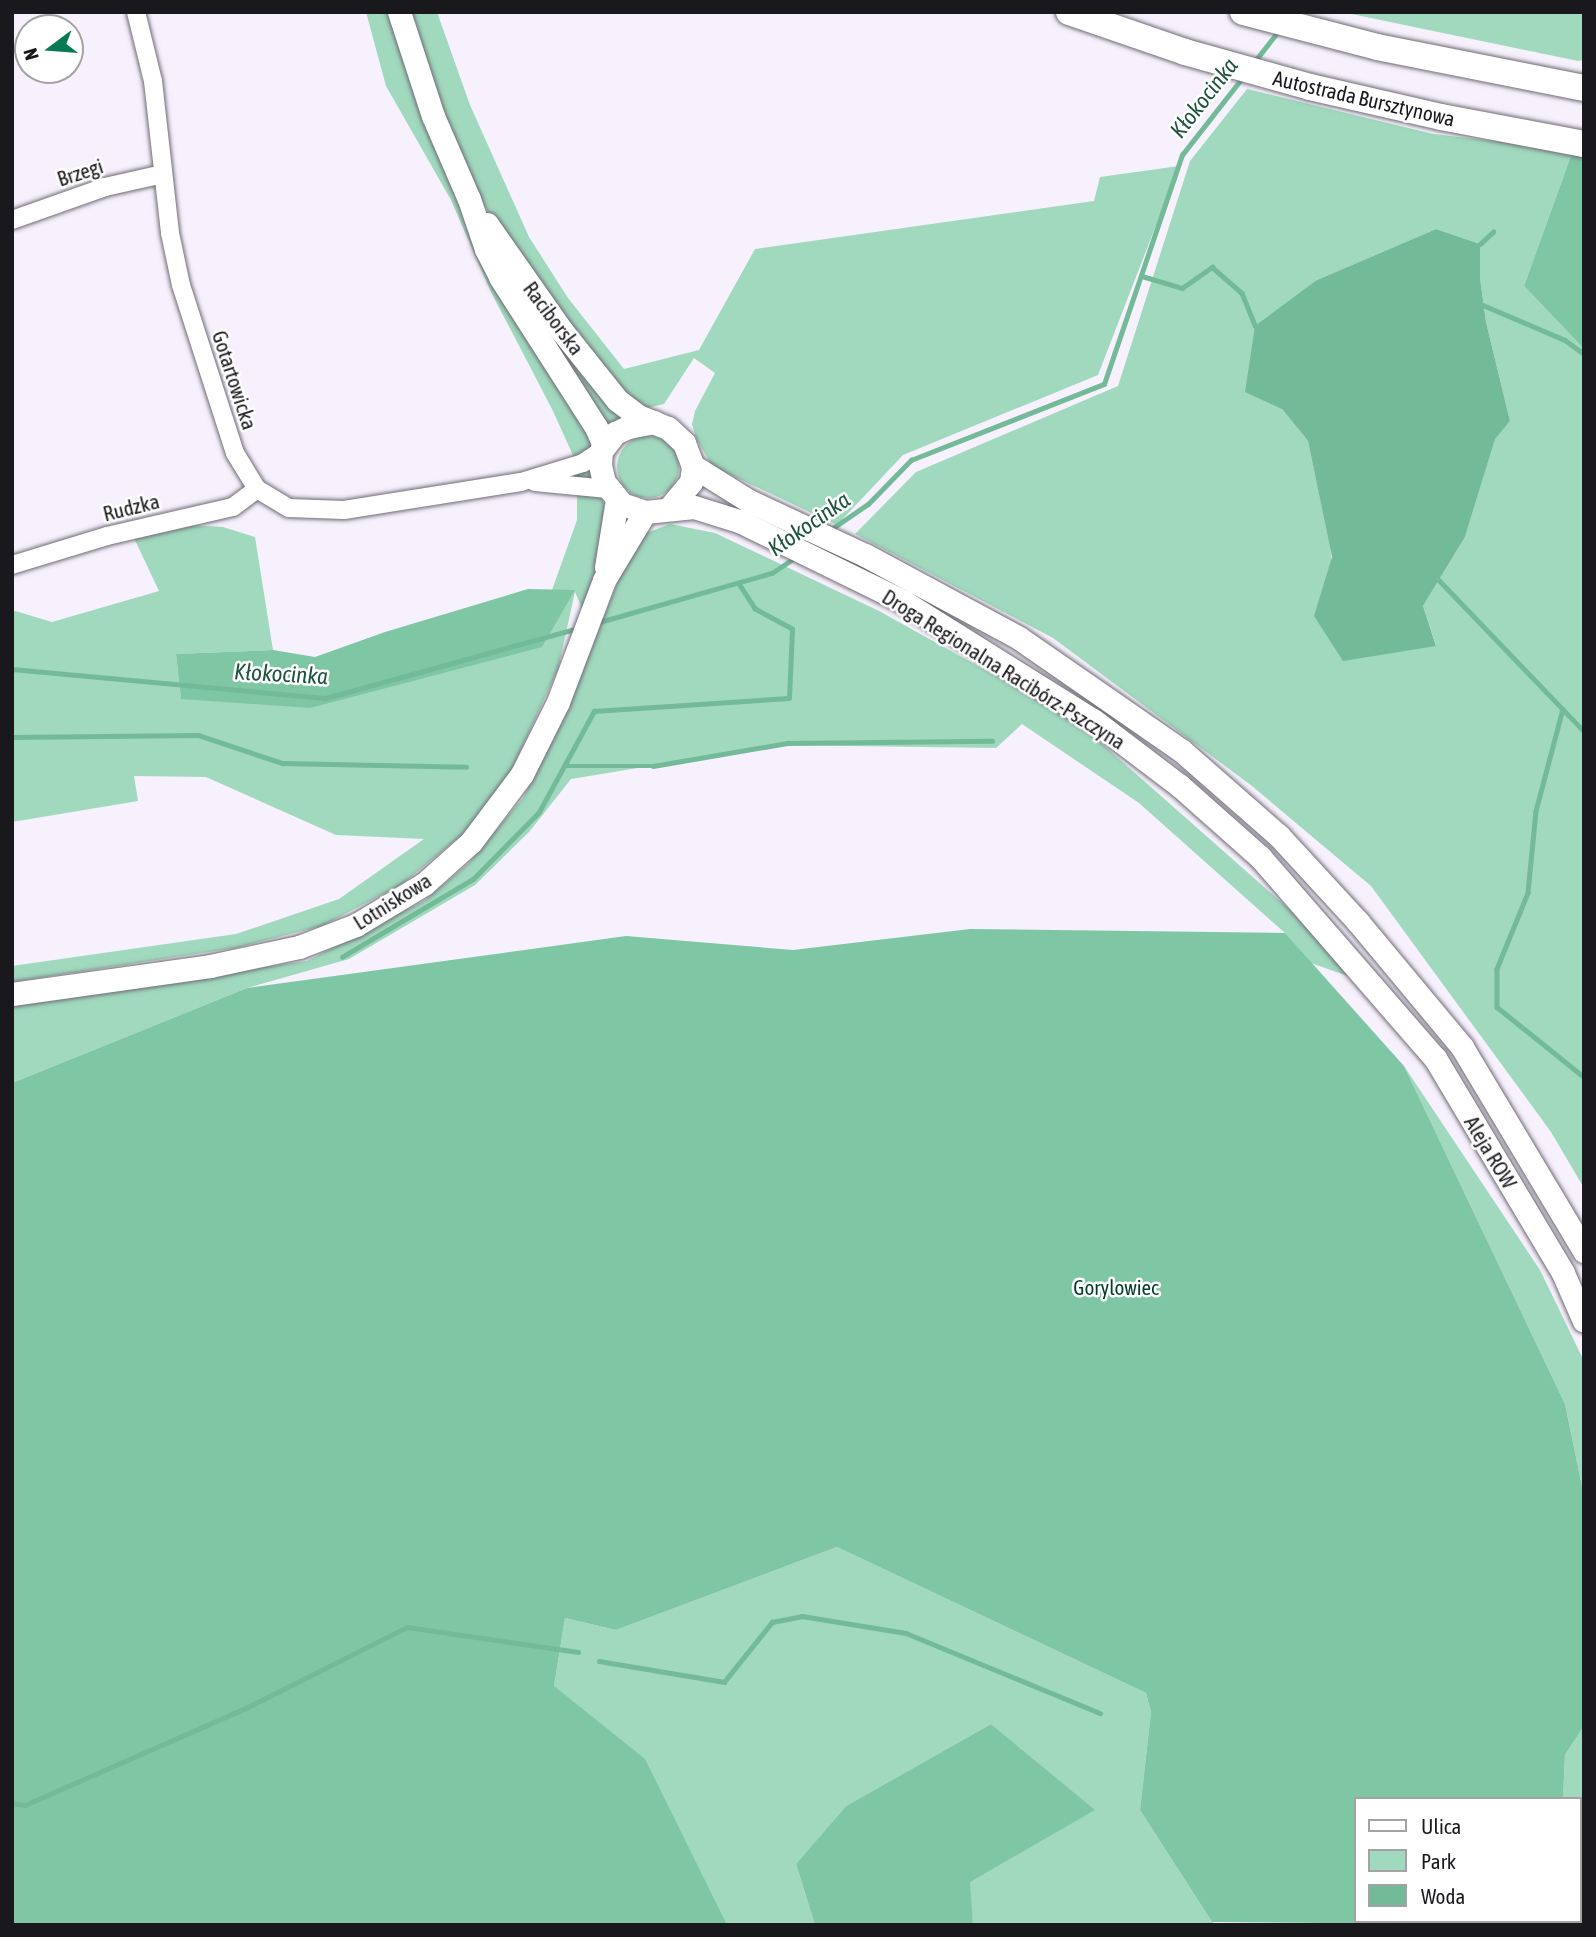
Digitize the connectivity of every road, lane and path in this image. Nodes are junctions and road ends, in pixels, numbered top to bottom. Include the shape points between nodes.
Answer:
1 (136, 12) edge
2 (399, 12) edge
3 (1069, 12) edge
4 (1243, 12) edge
5 (1584, 88) edge
6 (1584, 144) edge
7 (163, 174) junction
8 (469, 199) junction
9 (12, 220) edge
10 (654, 422) junction
11 (602, 448) junction
12 (693, 466) junction
13 (521, 482) junction
14 (257, 489) junction
15 (613, 494) junction
16 (669, 508) junction
17 (645, 512) junction
18 (12, 565) edge
19 (604, 580) junction
20 (12, 994) edge
21 (1380, 995) joint
22 (1430, 1009) joint
23 (1584, 1251) edge
24 (1584, 1321) edge

1 - 7 street, Gotartowicka via 153,81
2 - 8 main road, Raciborska via 433,116
3 - 6 highway, Autostrada Bursztynowa via 1185,52 1310,87
4 - 5 highway via 1338,38
7 - 9 street, Brzegi via 104,187
7 - 14 street, Gotartowicka via 181,285 235,453
8 - 10 main road, Raciborska via 612,394 633,413
8 - 11 main road, Raciborska via 500,276 596,428
10 - 11 main road via 628,427
10 - 12 main road via 678,436
11 - 13 street, Gotartowicka via 583,463
11 - 15 main road via 601,474
12 - 16 main road via 691,482
12 - 22 main road, Droga Regionalna Racibórz-Pszczyna via 749,501 865,555 1019,638 1182,751 1279,836
13 - 14 street, Gotartowicka via 327,511 289,508
13 - 15 street, Gotartowicka
14 - 18 street, Rudzka via 233,507 107,536
15 - 17 main road via 629,508
15 - 19 main road, Lotniskowa
16 - 17 main road
16 - 21 main road, Droga Regionalna Racibórz-Pszczyna via 694,507 739,521 830,564 904,602 1093,720 1180,786 1260,857
17 - 19 main road, Lotniskowa
19 - 20 main road, Lotniskowa via 572,666 523,774 489,821 440,871 381,912 327,937 263,956
21 - 24 main road, Aleja ROW via 1435,1058 1563,1273
22 - 23 main road, Aleja ROW via 1462,1047

